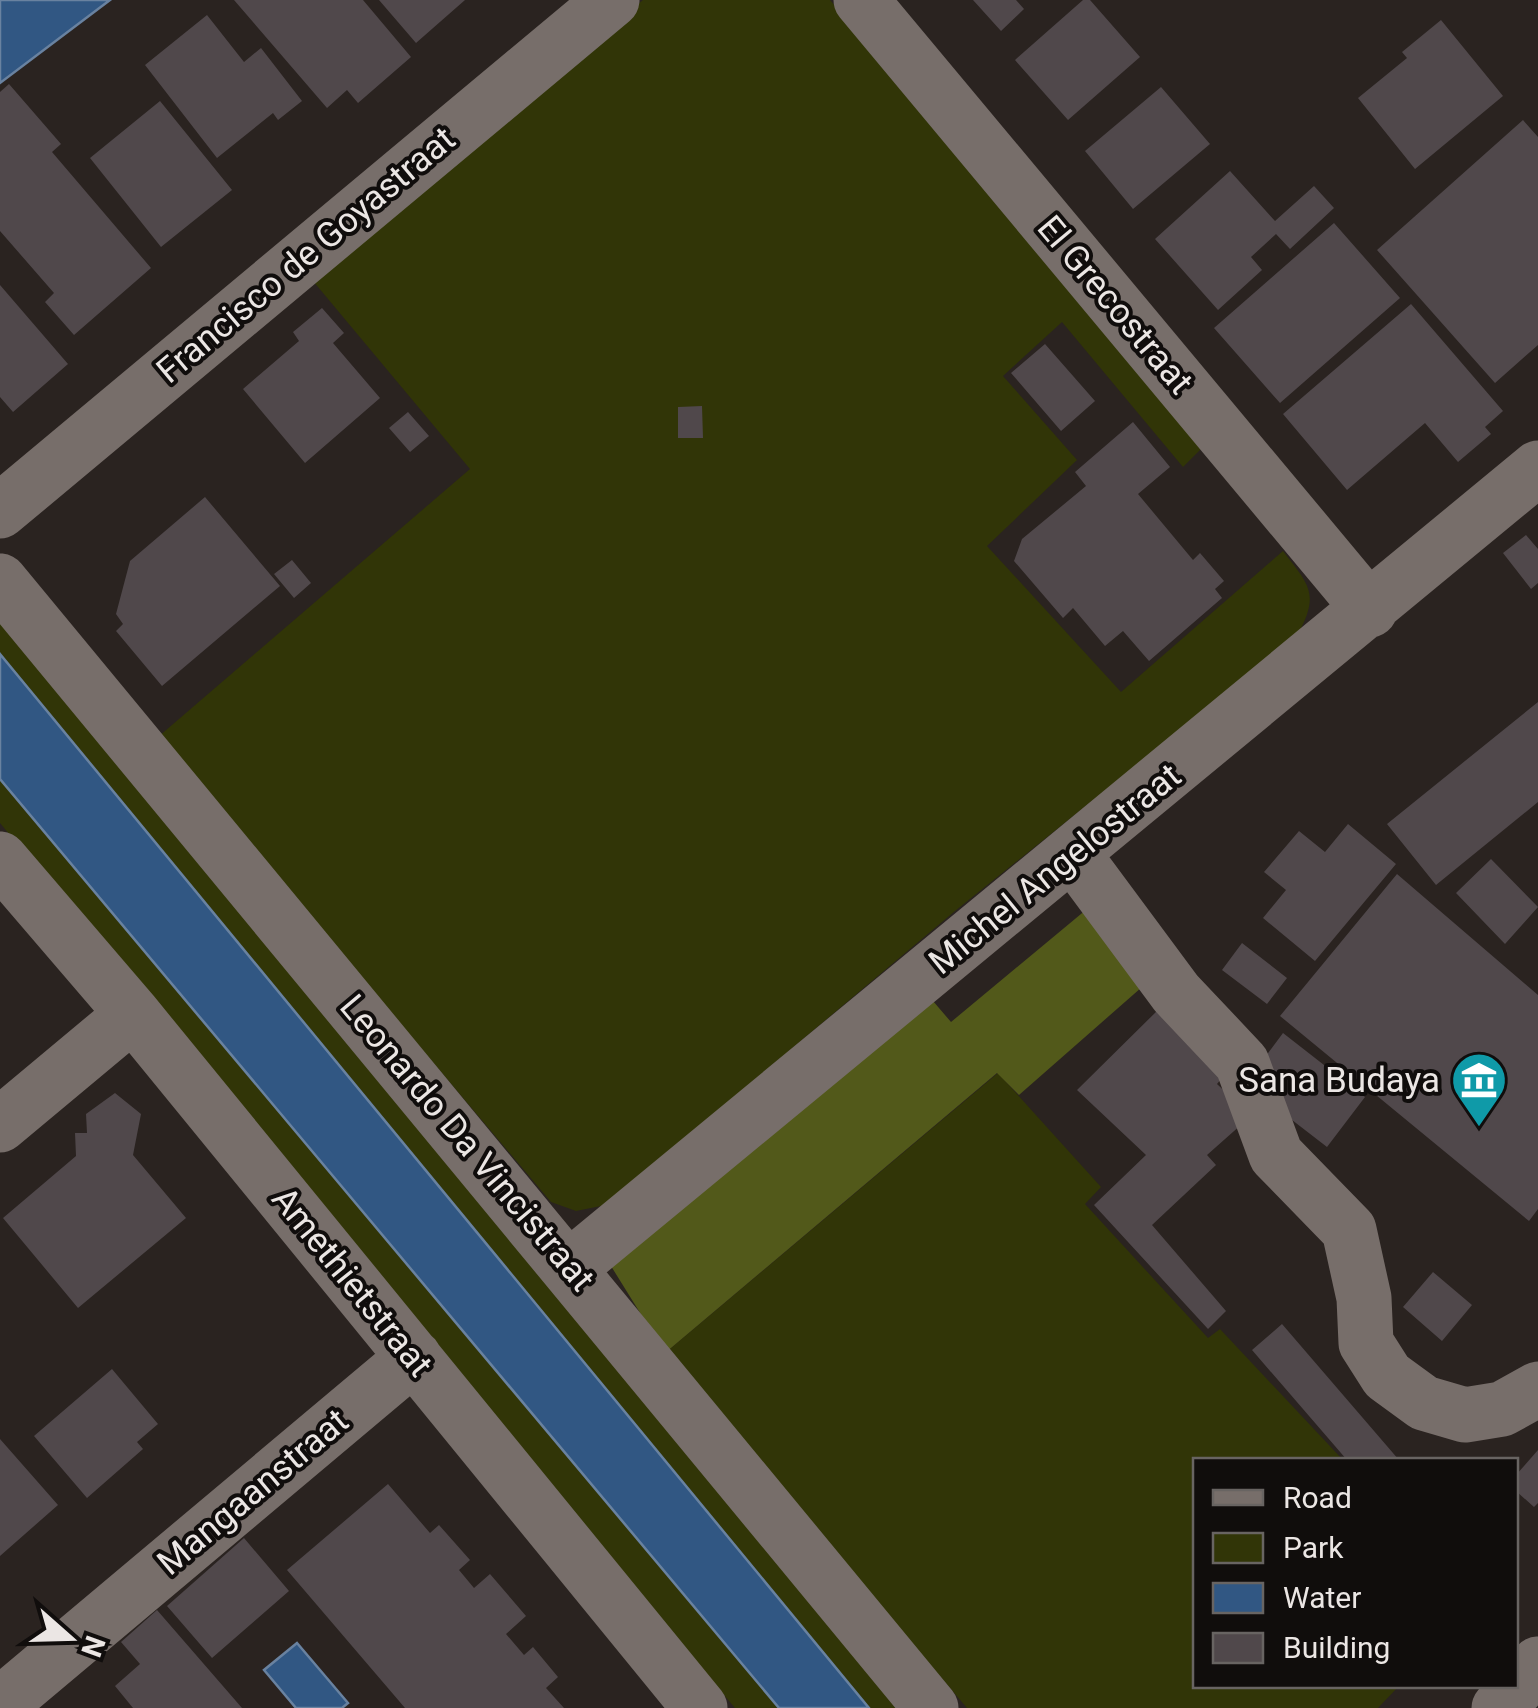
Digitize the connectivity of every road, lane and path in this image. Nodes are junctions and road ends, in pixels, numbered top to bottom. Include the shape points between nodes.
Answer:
1 (612, 0) edge
2 (861, 0) edge
3 (1538, 468) edge
4 (0, 510) edge
5 (0, 581) edge
6 (1370, 610) junction
7 (1073, 854) junction
8 (0, 859) edge
9 (132, 1014) junction
10 (0, 1124) edge
11 (570, 1267) junction
12 (414, 1357) junction
13 (1538, 1389) edge
14 (1538, 1664) edge
15 (1518, 1687) edge
16 (1517, 1688) edge
17 (0, 1704) edge
18 (700, 1708) edge
19 (931, 1708) edge
20 (1499, 1708) edge

1 - 4 street, Francisco de Goyastraat
2 - 6 street, El Grecostraat
3 - 6 street, Michel Angelostraat
5 - 11 street, Leonardo Da Vincistraat
6 - 7 street, Michel Angelostraat
7 - 11 street, Michel Angelostraat
7 - 13 street via 1176,993 1242,1063 1276,1155 1349,1230 1366,1343 1387,1376 1424,1403 1465,1415 1502,1409
8 - 9 street, Amethietstraat
9 - 10 street
9 - 12 street, Amethietstraat
11 - 19 street, Leonardo Da Vincistraat
12 - 17 street, Mangaanstraat
12 - 18 street, Amethietstraat
14 - 15 street
16 - 20 street

